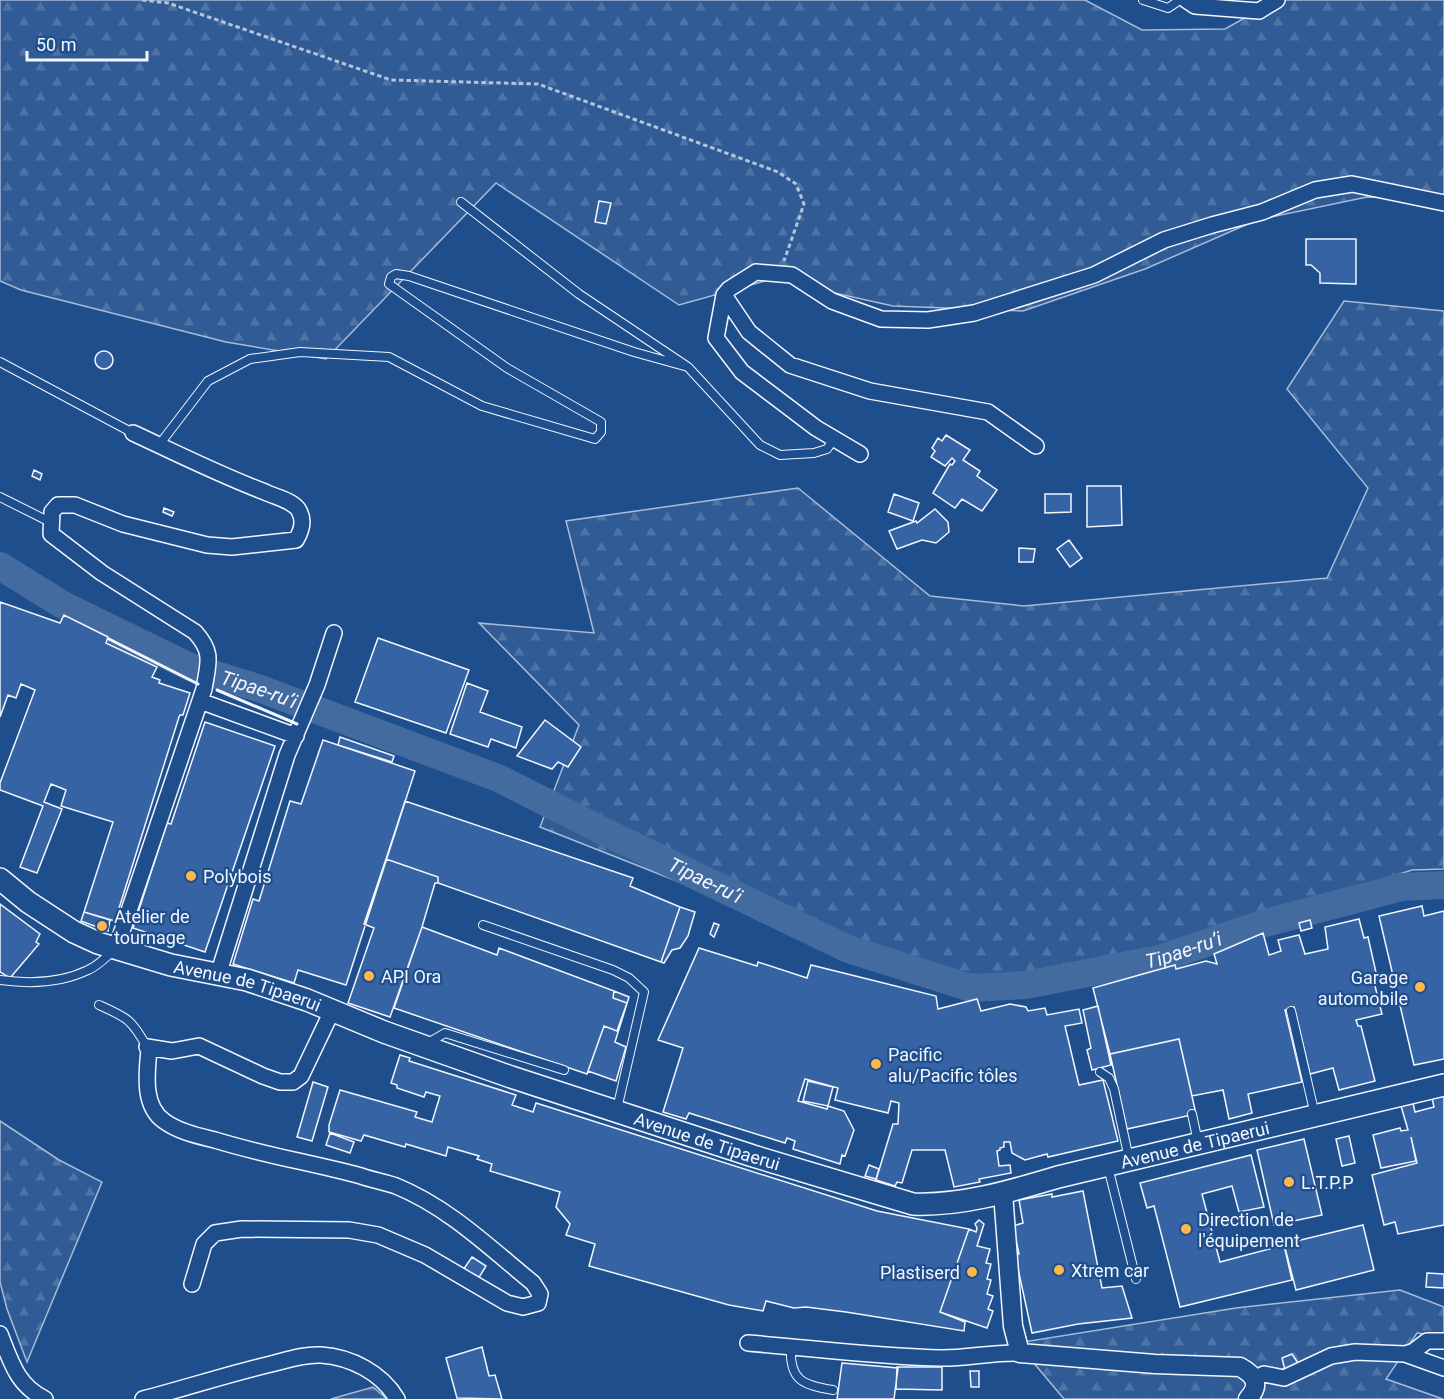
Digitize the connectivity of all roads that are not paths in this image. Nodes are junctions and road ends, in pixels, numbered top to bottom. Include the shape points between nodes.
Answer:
1 (1143, 0) edge
2 (1180, 0) edge
3 (1186, 0) edge
4 (1277, 0) edge
5 (462, 202) dead end
6 (1444, 203) edge
7 (724, 295) junction
8 (0, 362) edge
9 (688, 367) junction
10 (133, 433) joint
11 (834, 439) junction
12 (159, 445) junction
13 (1036, 446) dead end
14 (860, 454) dead end
15 (0, 497) edge
16 (50, 522) junction
17 (334, 633) dead end
18 (202, 695) junction
19 (296, 736) junction
20 (0, 879) edge
21 (483, 925) dead end
22 (116, 949) junction
23 (218, 975) junction
24 (0, 980) edge
25 (99, 1005) dead end
26 (332, 1011) junction
27 (1291, 1011) dead end
28 (424, 1045) junction
29 (147, 1047) junction
30 (564, 1070) dead end
31 (1100, 1072) dead end
32 (1444, 1085) edge
33 (617, 1111) junction
34 (1192, 1114) dead end
35 (1316, 1116) junction
36 (1198, 1144) junction
37 (1130, 1160) junction
38 (1108, 1166) junction
39 (1003, 1194) junction
40 (1136, 1279) dead end
41 (192, 1284) dead end
42 (0, 1334) edge
43 (1444, 1341) edge
44 (748, 1343) dead end
45 (791, 1346) junction
46 (1020, 1353) junction
47 (1405, 1354) junction
48 (1444, 1368) edge
49 (1255, 1378) junction
50 (833, 1390) dead end
51 (45, 1399) edge
52 (143, 1399) edge
53 (397, 1399) edge
54 (1248, 1399) edge

1 - 2 lane via 1168,8
3 - 4 street via 1195,6 1259,11
5 - 9 lane via 579,294
6 - 7 street via 1352,184 1315,190 1262,213 1164,240 1094,275 974,313 928,320 881,319 832,302 792,275 756,272
7 - 11 street via 716,338 742,372
7 - 13 street via 749,332 790,364 870,391 988,412
8 - 10 lane
9 - 11 lane via 760,445 780,455 814,453 827,449
9 - 12 lane via 396,274 389,284 507,368 601,422 601,432 595,439 482,406 389,357 300,352 250,359 208,381
10 - 12 street
11 - 14 street
12 - 16 street via 290,502 302,517 296,540 232,547 207,545 123,524 65,504 52,512
15 - 16 lane
16 - 18 street via 51,534 102,573 195,632 206,645
17 - 19 street
18 - 19 street
18 - 22 street
19 - 23 street
20 - 22 main road, Avenue de Tipaerui via 74,932
21 - 33 lane via 614,970 644,992
22 - 23 main road, Avenue de Tipaerui
22 - 24 lane via 90,970 68,977 45,982
23 - 26 main road, Avenue de Tipaerui via 255,983
25 - 29 lane via 134,1023
26 - 28 main road, Avenue de Tipaerui
26 - 29 street via 301,1076 293,1082 263,1076 199,1046 172,1051
27 - 35 lane
28 - 30 lane via 445,1033
28 - 33 main road, Avenue de Tipaerui
29 - 41 street via 146,1088 156,1113 164,1121 241,1148 395,1186 448,1215 533,1282 540,1294 538,1303 530,1306 507,1303 425,1255 378,1236 348,1230 243,1229 215,1233 204,1244
31 - 37 lane via 1109,1078 1114,1089
32 - 35 main road, Avenue de Tipaerui
33 - 39 main road, Avenue de Tipaerui via 913,1204
34 - 36 lane
35 - 36 main road, Avenue de Tipaerui
36 - 37 main road, Avenue de Tipaerui
37 - 38 main road, Avenue de Tipaerui
38 - 39 main road, Avenue de Tipaerui
38 - 40 lane
39 - 46 street via 1013,1326
42 - 51 street via 16,1375
43 - 47 street via 1427,1341
44 - 45 street
45 - 46 street via 941,1358
45 - 50 lane via 791,1367 796,1376 806,1383
46 - 49 street via 1240,1367
47 - 48 street
47 - 49 street via 1355,1352 1322,1360 1284,1378 1264,1374
49 - 54 street
52 - 53 street via 301,1356 320,1355 345,1359 372,1372 389,1385

